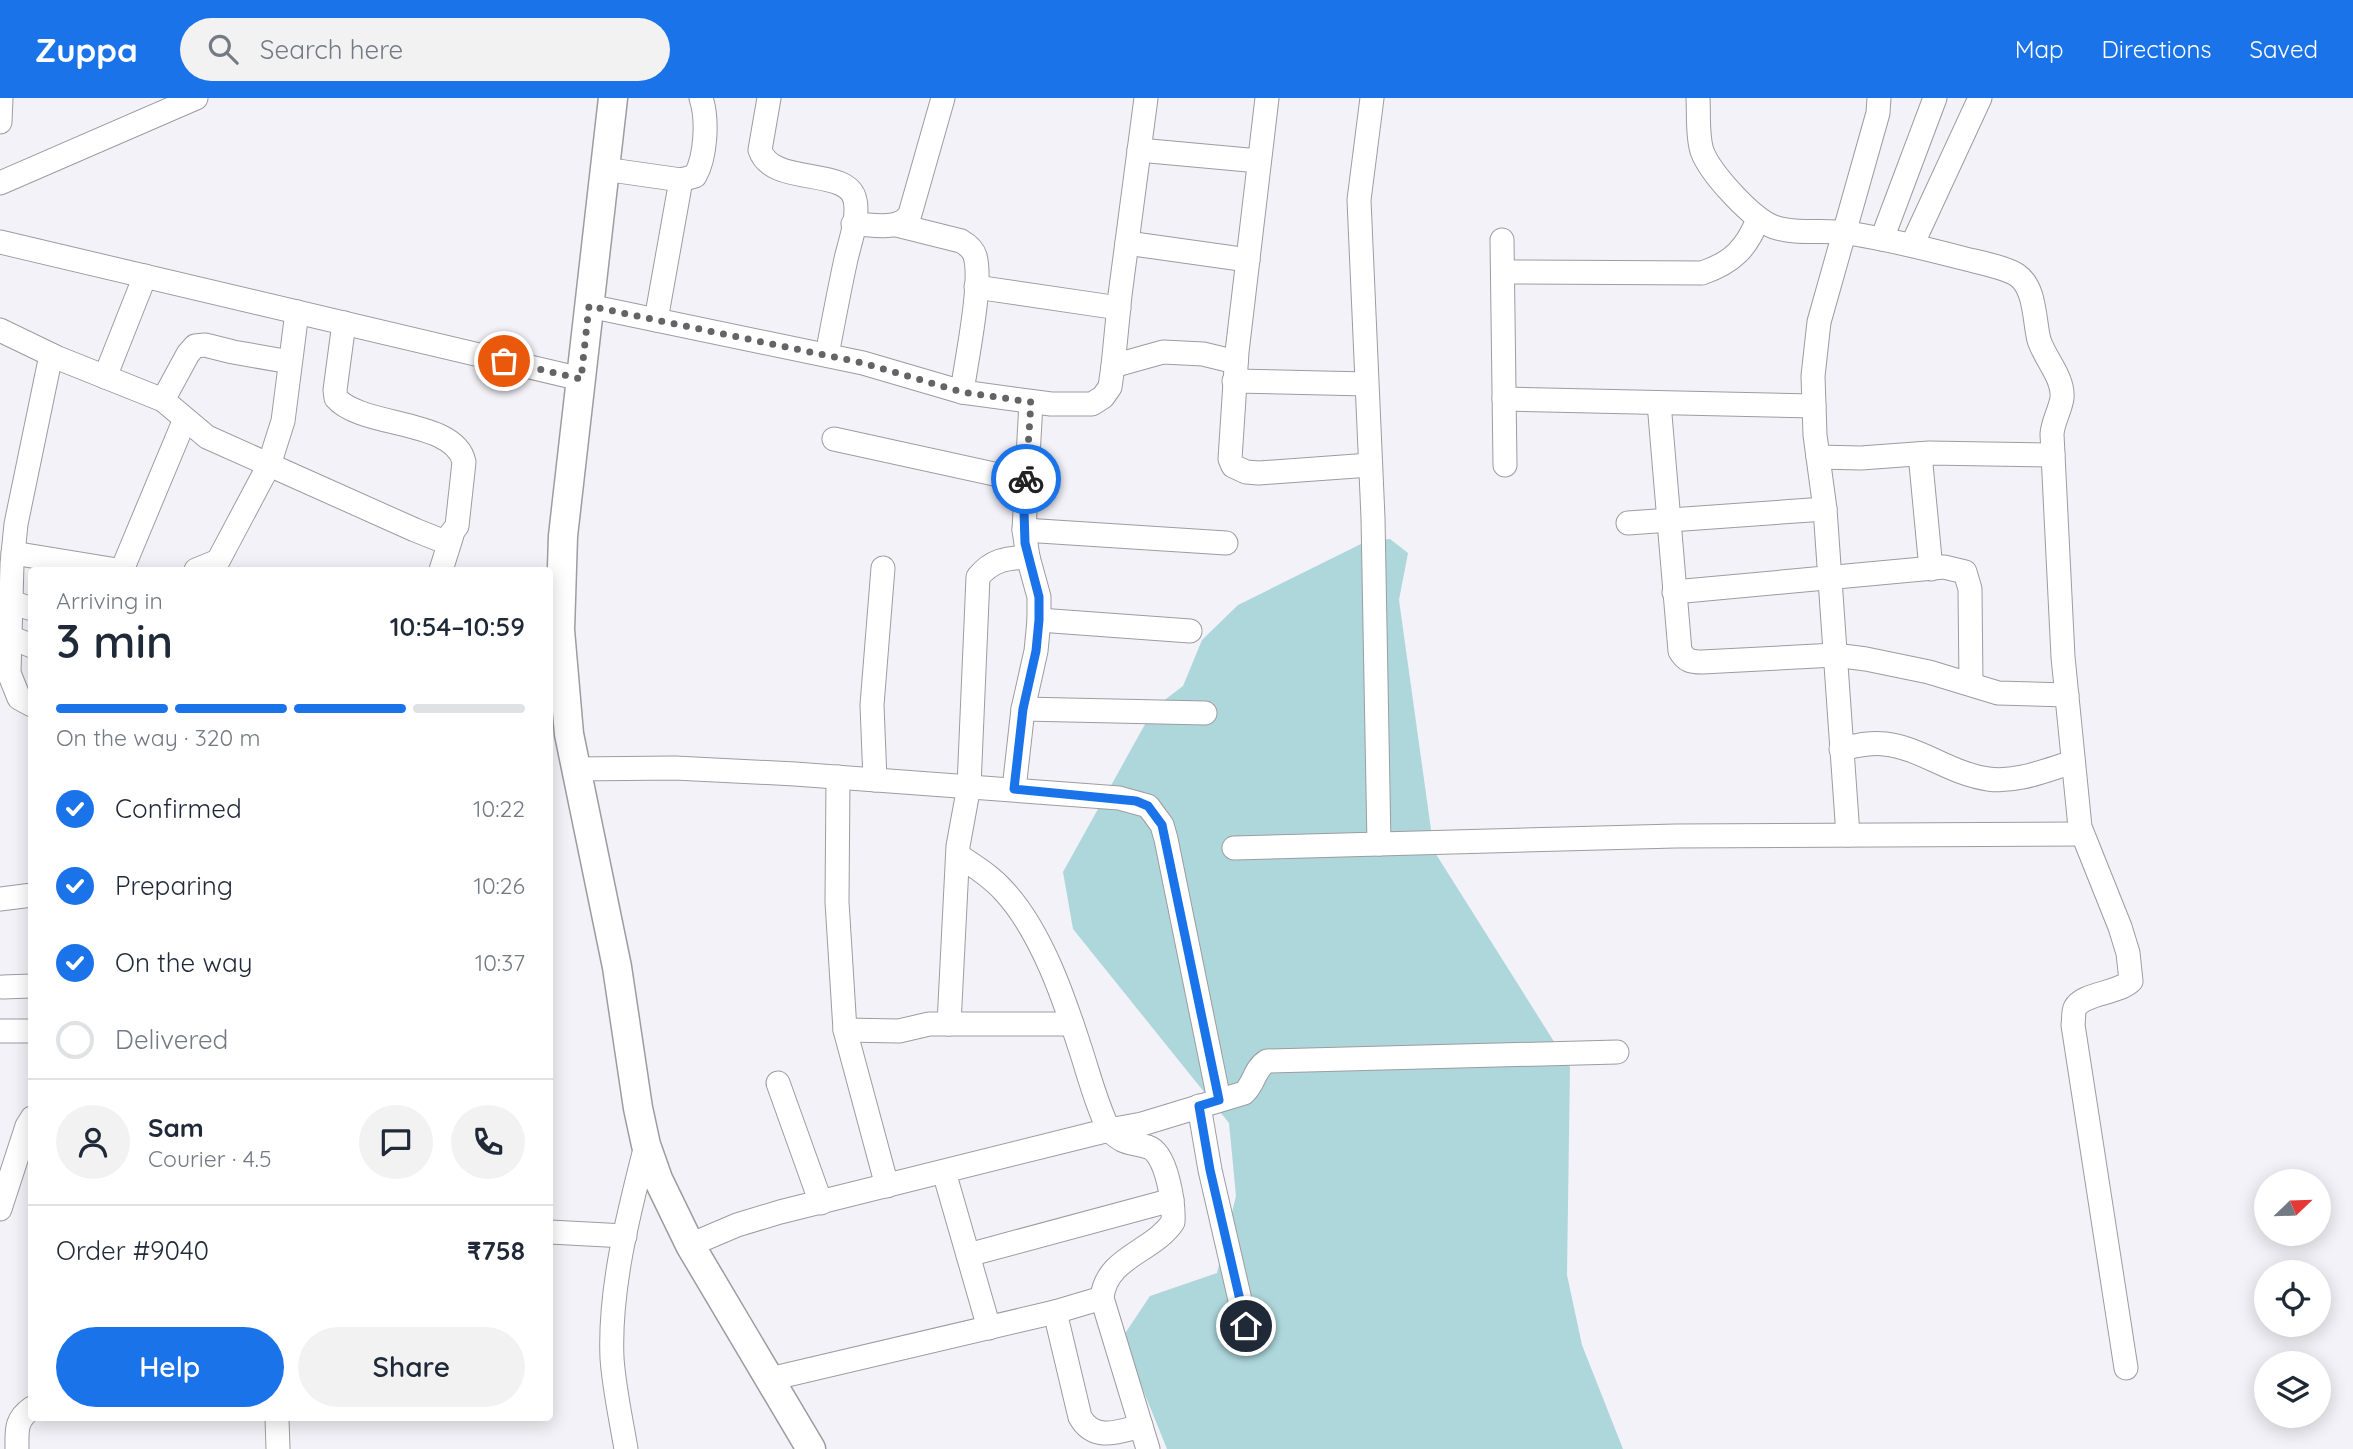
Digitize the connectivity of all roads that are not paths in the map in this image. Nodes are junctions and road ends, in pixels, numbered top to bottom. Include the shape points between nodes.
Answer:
1 (1, 98) edge
2 (613, 98) edge
3 (701, 98) edge
4 (769, 98) edge
5 (943, 98) edge
6 (1146, 98) edge
7 (1267, 98) edge
8 (1698, 98) edge
9 (1879, 98) edge
10 (1935, 98) edge
11 (1980, 98) edge
12 (1371, 99) edge
13 (187, 100) edge
14 (0, 122) edge
15 (1139, 150) junction
16 (1259, 161) junction
17 (604, 169) junction
18 (681, 180) junction
19 (0, 183) edge
20 (1758, 219) junction
21 (853, 224) junction
22 (897, 225) junction
23 (1845, 232) junction
24 (1882, 239) junction
25 (1502, 240) dead end
26 (0, 242) edge
27 (1127, 243) junction
28 (1912, 245) junction
29 (1248, 260) junction
30 (1503, 272) junction
31 (145, 276) junction
32 (976, 286) junction
33 (589, 306) junction
34 (1119, 308) junction
35 (298, 312) junction
36 (656, 320) junction
37 (344, 323) junction
38 (0, 330) edge
39 (51, 355) junction
40 (827, 355) junction
41 (290, 362) junction
42 (1113, 366) junction
43 (1235, 372) junction
44 (105, 377) junction
45 (581, 379) junction
46 (1366, 384) junction
47 (962, 392) junction
48 (1504, 399) junction
49 (163, 400) junction
50 (1031, 402) junction
51 (1659, 403) junction
52 (1814, 406) junction
53 (185, 419) junction
54 (834, 439) dead end
55 (1920, 454) junction
56 (2053, 455) junction
57 (1818, 457) junction
58 (269, 465) junction
59 (1370, 465) junction
60 (1504, 465) dead end
61 (1026, 481) junction
62 (1825, 509) junction
63 (1667, 521) junction
64 (1628, 523) dead end
65 (1024, 530) junction
66 (452, 535) junction
67 (1226, 543) dead end
68 (1028, 557) junction
69 (8, 560) edge
70 (86, 567) edge
71 (120, 567) edge
72 (203, 567) edge
73 (442, 567) edge
74 (883, 568) dead end
75 (1931, 569) junction
76 (1829, 577) junction
77 (1674, 592) junction
78 (21, 606) edge
79 (1039, 620) junction
80 (1191, 631) dead end
81 (10, 637) junction
82 (28, 644) edge
83 (1835, 655) junction
84 (1971, 684) junction
85 (2067, 695) junction
86 (28, 703) edge
87 (1023, 709) junction
88 (1205, 713) dead end
89 (1841, 748) junction
90 (2073, 762) junction
91 (575, 769) junction
92 (838, 777) junction
93 (875, 780) junction
94 (969, 786) junction
95 (1014, 789) junction
96 (2082, 834) junction
97 (1848, 835) junction
98 (1379, 844) junction
99 (1234, 849) dead end
100 (958, 855) junction
101 (28, 896) edge
102 (0, 899) edge
103 (3, 986) dead end
104 (28, 986) edge
105 (949, 1024) junction
106 (1072, 1024) junction
107 (845, 1030) junction
108 (0, 1031) edge
109 (28, 1031) edge
110 (1617, 1052) dead end
111 (778, 1083) dead end
112 (1209, 1103) junction
113 (28, 1124) edge
114 (1108, 1130) junction
115 (646, 1145) junction
116 (944, 1172) junction
117 (887, 1186) junction
118 (1172, 1200) junction
119 (821, 1203) junction
120 (0, 1209) edge
121 (553, 1233) edge
122 (625, 1236) junction
123 (690, 1245) junction
124 (968, 1255) junction
125 (1102, 1298) junction
126 (1055, 1312) junction
127 (1246, 1326) dead end
128 (989, 1328) junction
129 (2126, 1368) dead end
130 (771, 1379) junction
131 (28, 1411) edge
132 (277, 1421) edge
133 (1141, 1426) junction
134 (17, 1449) edge
135 (278, 1449) edge
136 (626, 1449) edge
137 (811, 1449) edge
138 (1148, 1449) edge

1 - 14 street
2 - 17 main road
3 - 18 street via 705,124 701,166 695,176
4 - 21 street via 760,150 763,158 778,169 824,178 851,191
5 - 22 street via 910,214
6 - 15 street
7 - 16 street
8 - 20 street via 1703,155
9 - 23 street
10 - 24 street
11 - 28 street
12 - 46 street via 1359,200
13 - 19 street
15 - 16 street
15 - 27 street
16 - 29 street
17 - 18 street
17 - 33 main road
18 - 36 street
20 - 23 street via 1787,230
20 - 30 street via 1743,248 1702,274
21 - 22 street
21 - 40 street
22 - 32 street via 968,245 975,255
23 - 24 street
23 - 52 street via 1819,322
24 - 28 street
25 - 30 street
26 - 31 street
27 - 29 street
27 - 34 street
28 - 56 street via 2017,275 2025,284 2039,339 2061,386
29 - 43 street
30 - 48 street
31 - 35 street
31 - 44 street
32 - 34 street
32 - 47 street
33 - 36 street
33 - 45 main road
34 - 42 street
35 - 37 street
35 - 41 street
36 - 40 street
37 - 45 street
37 - 66 street via 335,390 341,405 450,440 459,447 464,462
38 - 39 street
39 - 44 street
39 - 69 street
40 - 47 street
41 - 49 street via 195,346
41 - 58 street via 283,421
42 - 43 street via 1163,352 1203,354
42 - 50 street via 1110,387 1092,404
43 - 46 street
43 - 59 street via 1233,466 1259,472
44 - 49 street
45 - 91 main road via 560,589 563,683
46 - 59 street
47 - 50 street
48 - 51 street
48 - 60 street
49 - 53 street
50 - 61 street
51 - 52 street
51 - 63 street
52 - 57 street
53 - 58 street via 207,437
53 - 71 street
54 - 61 street
55 - 56 street
55 - 57 street
55 - 75 street
56 - 85 street
57 - 62 street
58 - 66 street via 432,537 440,540
58 - 72 street via 218,561
59 - 98 street
61 - 65 street
62 - 63 street
62 - 76 street
63 - 64 street
63 - 77 street
65 - 67 street
65 - 68 street
66 - 73 street
68 - 79 street via 1039,597
68 - 94 street via 994,562 978,577
69 - 70 street
69 - 78 street
74 - 93 street via 872,705
75 - 76 street
75 - 84 street via 1956,568 1968,578
76 - 77 street
76 - 83 street
77 - 83 street via 1680,651 1691,662
78 - 81 street
79 - 80 street
79 - 87 street
81 - 82 street
81 - 86 street via 9,673 19,698
83 - 84 street
83 - 89 street
84 - 85 street via 1998,693
85 - 90 street
87 - 88 street
87 - 95 street
89 - 90 street via 1895,746 1988,779 2022,777
89 - 97 street
90 - 96 street
91 - 92 street via 675,768
91 - 115 main road via 617,967
92 - 93 street
92 - 107 street via 837,902
93 - 94 street
94 - 95 street
94 - 100 street
95 - 112 street via 1119,798 1148,806 1156,814 1166,839
96 - 97 street
96 - 129 street via 2111,900 2131,968 2131,981 2124,988 2081,1002 2073,1025
97 - 98 street
98 - 99 street
100 - 105 street
100 - 106 street via 989,876 1020,909 1042,948
101 - 102 street
103 - 104 street
105 - 106 street
105 - 107 street via 900,1031
106 - 114 street
107 - 117 street
108 - 109 street
110 - 112 street via 1278,1059 1259,1066 1244,1093
111 - 119 street
112 - 114 street
112 - 127 street via 1210,1170
113 - 120 street
114 - 116 street
114 - 118 street via 1130,1145 1157,1152
115 - 122 street
115 - 123 main road
116 - 117 street
116 - 124 street
117 - 119 street
118 - 124 street
118 - 125 street via 1173,1222 1168,1230 1111,1273
119 - 123 street via 737,1224
121 - 122 street
122 - 136 street via 612,1360
123 - 130 main road
124 - 128 street
125 - 126 street
125 - 133 street
126 - 128 street
126 - 133 street via 1086,1427 1112,1433
128 - 130 street
130 - 137 main road
131 - 134 street via 17,1427
132 - 135 street
133 - 138 street

